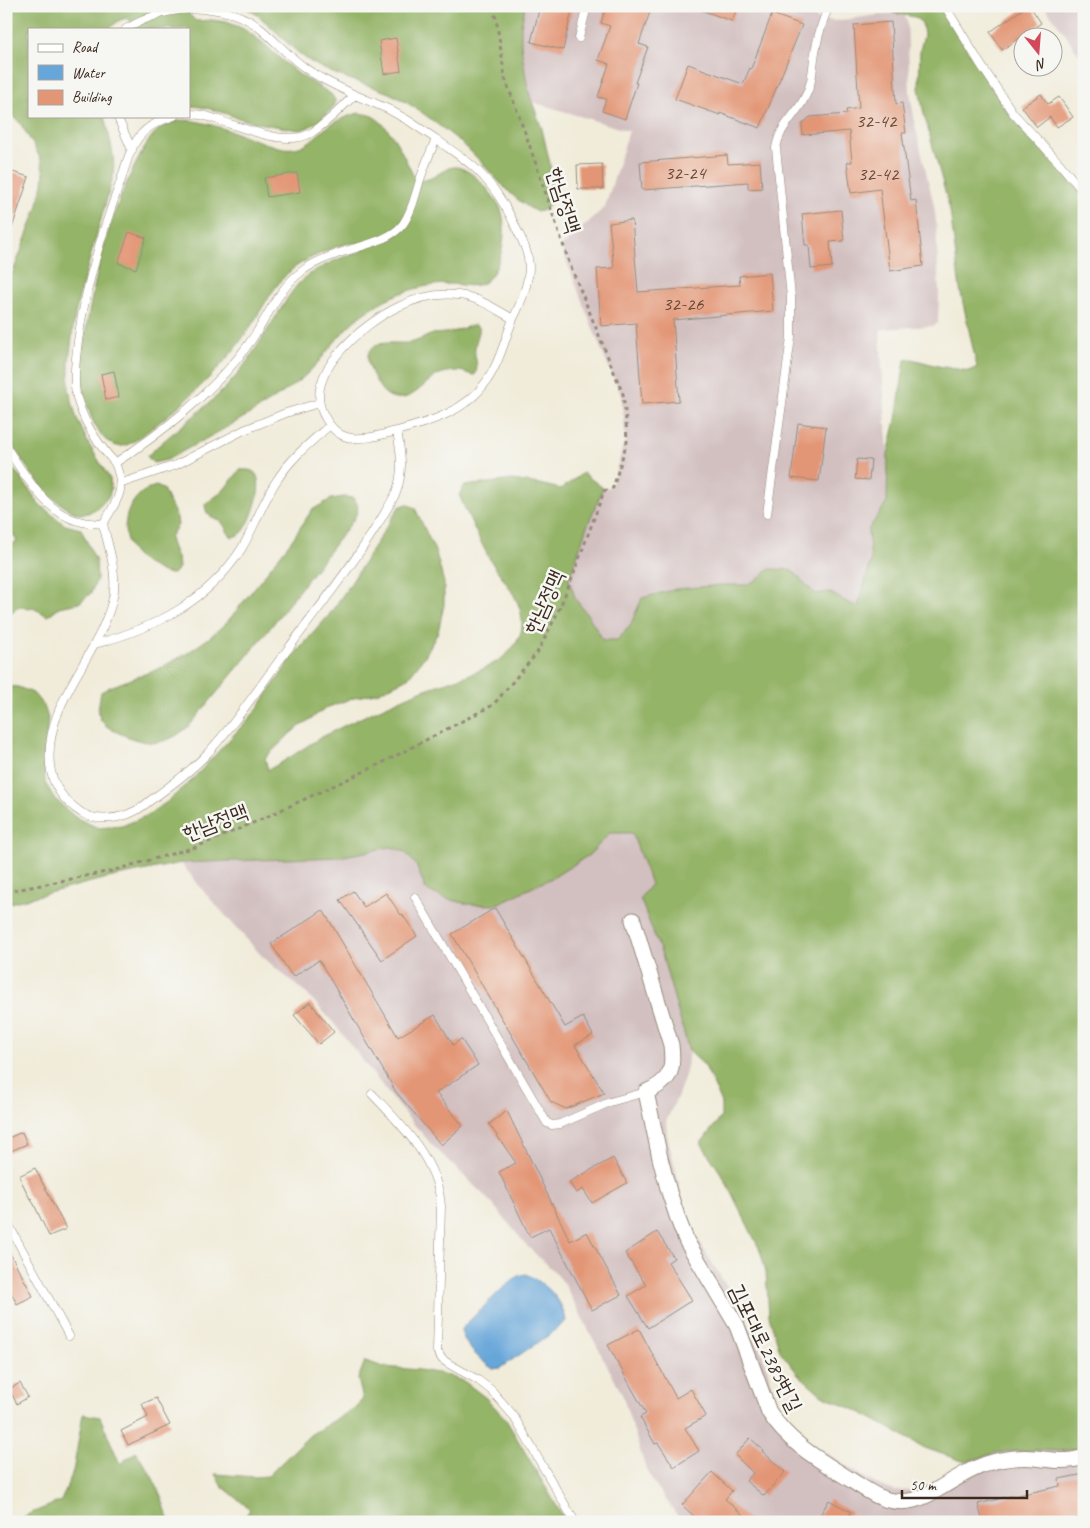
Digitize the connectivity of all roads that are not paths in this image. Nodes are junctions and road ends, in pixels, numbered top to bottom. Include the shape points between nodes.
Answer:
1 (587, 6) edge
2 (829, 6) edge
3 (945, 6) edge
4 (128, 28) edge
5 (579, 38) dead end
6 (355, 95) junction
7 (190, 114) edge
8 (118, 118) edge
9 (168, 118) edge
10 (436, 139) junction
11 (132, 150) junction
12 (1084, 193) edge
13 (513, 319) junction
14 (319, 403) junction
15 (330, 426) junction
16 (397, 431) junction
17 (6, 446) edge
18 (115, 463) junction
19 (122, 483) junction
20 (767, 514) dead end
21 (103, 524) junction
22 (95, 644) junction
23 (415, 897) dead end
24 (633, 920) dead end
25 (646, 1092) junction
26 (372, 1094) dead end
27 (6, 1220) edge
28 (69, 1336) dead end
29 (1084, 1457) edge
30 (575, 1522) edge

1 - 5 lane
2 - 20 lane via 815,48 810,86 783,127 776,148 791,337
3 - 12 lane via 1013,113
4 - 6 lane via 138,21 174,10 215,9 238,15 308,70
6 - 7 lane via 323,124 299,138 287,139
6 - 10 lane via 388,109
8 - 11 lane
9 - 11 lane via 147,128
10 - 13 lane via 486,180 521,236 529,267 524,293
10 - 18 lane via 402,225 392,233 335,254 301,271 278,296 250,342 218,381 139,448
11 - 18 lane via 87,289 75,374 81,411 99,445
13 - 14 lane via 471,297 457,295 436,296 399,306 367,325 341,351 322,380
13 - 16 lane via 496,364 477,393 463,405 427,423
14 - 15 lane
14 - 19 lane via 244,430 176,465
15 - 16 lane via 340,435 353,438
15 - 22 lane via 282,472 241,548 224,573 208,588 169,616 145,628
16 - 22 lane via 402,467 400,482 345,574 203,758 135,811 112,818 85,815 72,806 56,786 50,764 57,712
17 - 21 lane via 35,488 56,511 69,518
18 - 19 lane
19 - 21 lane via 118,499
21 - 22 lane via 114,590
23 - 25 lane via 547,1123 560,1124 610,1102
24 - 25 street via 672,1045 673,1058 671,1072 666,1079
25 - 29 street, 김포대로2385번길 via 667,1184 684,1235 736,1326 769,1412 788,1436 870,1492 899,1502 929,1495 972,1470 1000,1460 1066,1461
26 - 30 lane via 414,1142 438,1184 441,1206 437,1351 442,1359 491,1390 513,1415
27 - 28 lane

